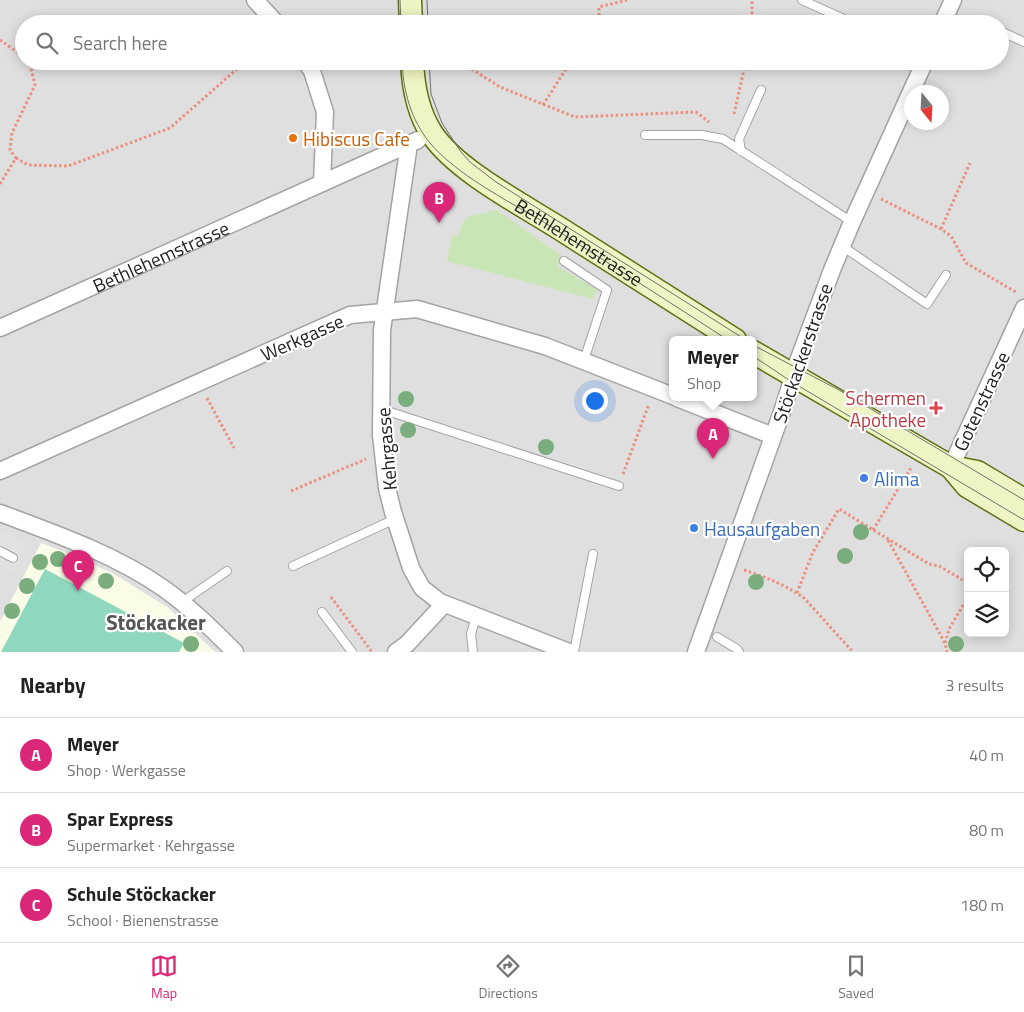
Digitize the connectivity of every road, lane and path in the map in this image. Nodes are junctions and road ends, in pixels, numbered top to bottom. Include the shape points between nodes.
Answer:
1 (255, 0) edge
2 (410, 0) edge
3 (627, 0) edge
4 (752, 0) edge
5 (802, 0) edge
6 (952, 0) edge
7 (269, 15) edge
8 (411, 15) edge
9 (599, 15) edge
10 (752, 15) edge
11 (835, 15) edge
12 (946, 15) edge
13 (1009, 35) edge
14 (0, 40) edge
15 (1024, 42) edge
16 (15, 51) edge
17 (31, 70) edge
18 (236, 70) edge
19 (311, 70) edge
20 (413, 70) edge
21 (473, 70) edge
22 (565, 70) edge
23 (744, 70) edge
24 (921, 70) edge
25 (761, 90) dead end
26 (543, 105) junction
27 (432, 134) junction
28 (645, 135) dead end
29 (723, 139) junction
30 (409, 144) junction
31 (730, 144) junction
32 (741, 151) junction
33 (16, 158) junction
34 (970, 163) dead end
35 (322, 183) junction
36 (0, 184) edge
37 (866, 191) junction
38 (852, 222) junction
39 (941, 229) junction
40 (842, 246) junction
41 (564, 261) dead end
42 (946, 275) dead end
43 (1016, 293) dead end
44 (1024, 308) edge
45 (383, 312) junction
46 (0, 328) edge
47 (729, 336) edge
48 (757, 354) edge
49 (584, 360) junction
50 (794, 376) junction
51 (203, 390) dead end
52 (669, 394) edge
53 (650, 400) dead end
54 (685, 401) edge
55 (381, 409) junction
56 (774, 436) junction
57 (234, 448) dead end
58 (383, 456) junction
59 (913, 464) dead end
60 (951, 467) junction
61 (0, 471) edge
62 (619, 486) joint
63 (291, 492) dead end
64 (1024, 500) edge
65 (0, 513) edge
66 (395, 519) junction
67 (1024, 520) edge
68 (873, 530) junction
69 (888, 539) junction
70 (0, 551) edge
71 (593, 554) dead end
72 (13, 558) dead end
73 (293, 566) dead end
74 (740, 569) dead end
75 (227, 570) dead end
76 (964, 581) edge
77 (796, 593) junction
78 (331, 597) dead end
79 (182, 602) junction
80 (444, 604) junction
81 (964, 604) edge
82 (322, 612) dead end
83 (476, 617) junction
84 (717, 637) dead end
85 (945, 643) junction
86 (235, 652) edge
87 (352, 652) edge
88 (372, 652) edge
89 (396, 652) edge
90 (473, 652) edge
91 (569, 652) edge
92 (574, 652) edge
93 (696, 652) edge
94 (739, 652) edge
95 (853, 652) edge
96 (947, 652) edge

1 - 7 street
2 - 8 street
3 - 9 path via 599,7
4 - 10 path
5 - 11 lane
6 - 12 street
13 - 15 lane
14 - 16 path
17 - 33 path via 35,84 12,133 10,150
18 - 33 path via 170,128 68,166 28,164
19 - 35 street via 325,112
20 - 27 street, Bethlehemstrasse via 421,112
21 - 26 path via 496,85
22 - 26 path
23 - 31 path
24 - 37 street, Stöckackerstrasse
25 - 32 lane via 739,139
26 - 29 path via 575,117 696,112 716,128
27 - 30 street, Bethlehemstrasse
27 - 47 street, Bethlehemstrasse via 452,156 493,187
28 - 29 lane via 702,135
29 - 31 lane
30 - 35 street, Bethlehemstrasse
30 - 45 street, Kehrgasse
31 - 32 lane
32 - 38 lane
33 - 36 path
34 - 39 path
35 - 46 street, Bethlehemstrasse
37 - 38 street, Stöckackerstrasse
37 - 39 path
38 - 40 street, Stöckackerstrasse
39 - 43 path via 955,240 966,263
40 - 42 lane via 927,304
40 - 50 street, Stöckackerstrasse
41 - 49 lane via 607,290
44 - 60 street, Gotenstrasse
45 - 49 street, Werkgasse via 417,309
45 - 55 street, Kehrgasse
45 - 61 street, Werkgasse via 350,315
48 - 50 street
49 - 52 street, Werkgasse
50 - 56 street, Stöckackerstrasse
50 - 60 street
51 - 57 path
53 - 62 path
54 - 56 street
55 - 58 street, Kehrgasse
55 - 62 lane
56 - 93 street, Stöckackerstrasse
58 - 63 path via 371,457
58 - 66 street, Kehrgasse
59 - 68 path
60 - 64 street via 977,472
60 - 67 street via 967,486
65 - 79 street via 92,549 148,579
66 - 73 lane
66 - 80 street, Kehrgasse via 416,579 430,595
68 - 69 path
68 - 77 path via 839,509 813,552
69 - 76 path
69 - 85 path
70 - 72 lane
71 - 92 lane
74 - 77 path
75 - 79 lane
77 - 95 path
78 - 88 path
79 - 86 street
80 - 83 street, Kehrgasse
80 - 89 street via 408,644
81 - 85 path
82 - 87 lane
83 - 90 lane via 471,634
83 - 91 street, Kehrgasse
84 - 94 lane
85 - 96 path

